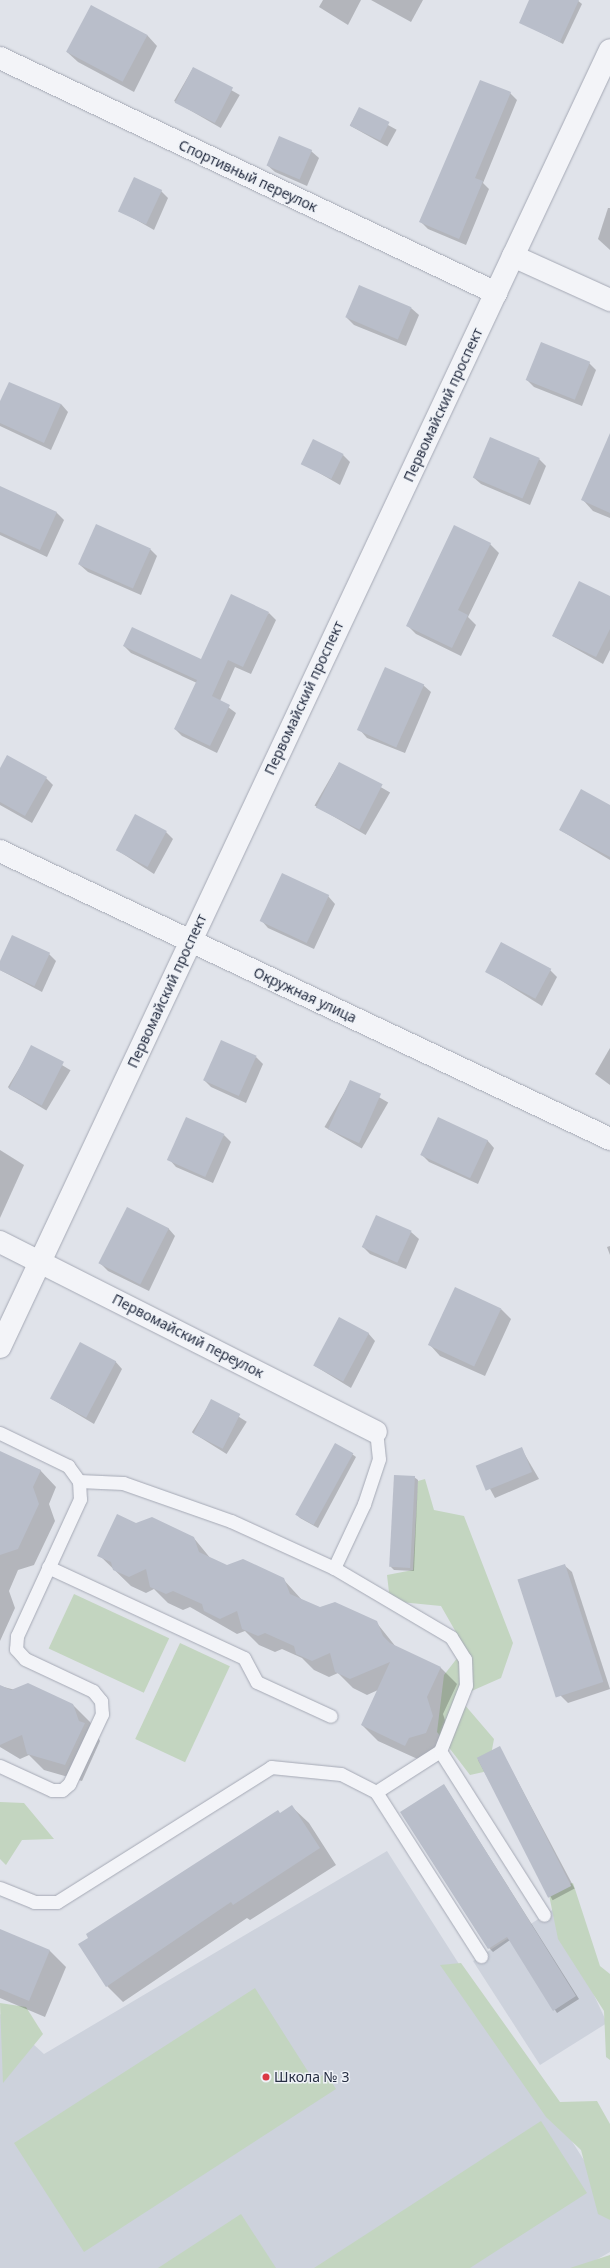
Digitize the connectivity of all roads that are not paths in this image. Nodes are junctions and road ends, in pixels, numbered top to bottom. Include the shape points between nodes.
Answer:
1 (610, 50) edge
2 (0, 58) edge
3 (513, 256) junction
4 (496, 293) junction
5 (610, 300) edge
6 (0, 851) edge
7 (190, 941) junction
8 (610, 1139) edge
9 (0, 1242) edge
10 (40, 1261) junction
11 (0, 1347) edge
12 (376, 1432) joint
13 (0, 1433) edge
14 (79, 1481) junction
15 (48, 1567) junction
16 (334, 1568) junction
17 (331, 1716) dead end
18 (440, 1751) junction
19 (0, 1766) edge
20 (376, 1792) junction
21 (0, 1888) edge
22 (544, 1915) dead end
23 (481, 1956) dead end

1 - 3 street, Первомайский проспект
2 - 4 street, Спортивный переулок
3 - 4 street, Первомайский проспект
3 - 5 street
4 - 7 street, Первомайский проспект
6 - 7 street, Окружная улица
7 - 8 street, Окружная улица
7 - 10 street, Первомайский проспект
9 - 10 street, Первомайский переулок
10 - 11 street, Первомайский проспект
10 - 12 street, Первомайский переулок
12 - 16 lane via 379,1459 364,1504
13 - 14 lane via 68,1466
14 - 15 lane via 80,1499
14 - 16 lane via 123,1483 231,1521
15 - 17 lane via 244,1658 257,1682
15 - 19 lane via 17,1636 16,1649 25,1659 92,1691 101,1701 102,1714 69,1784 62,1790 52,1790
16 - 18 lane via 451,1637 465,1659 466,1685
18 - 20 lane
18 - 22 lane
20 - 21 lane via 341,1774 271,1767 57,1902 34,1902
20 - 23 lane

